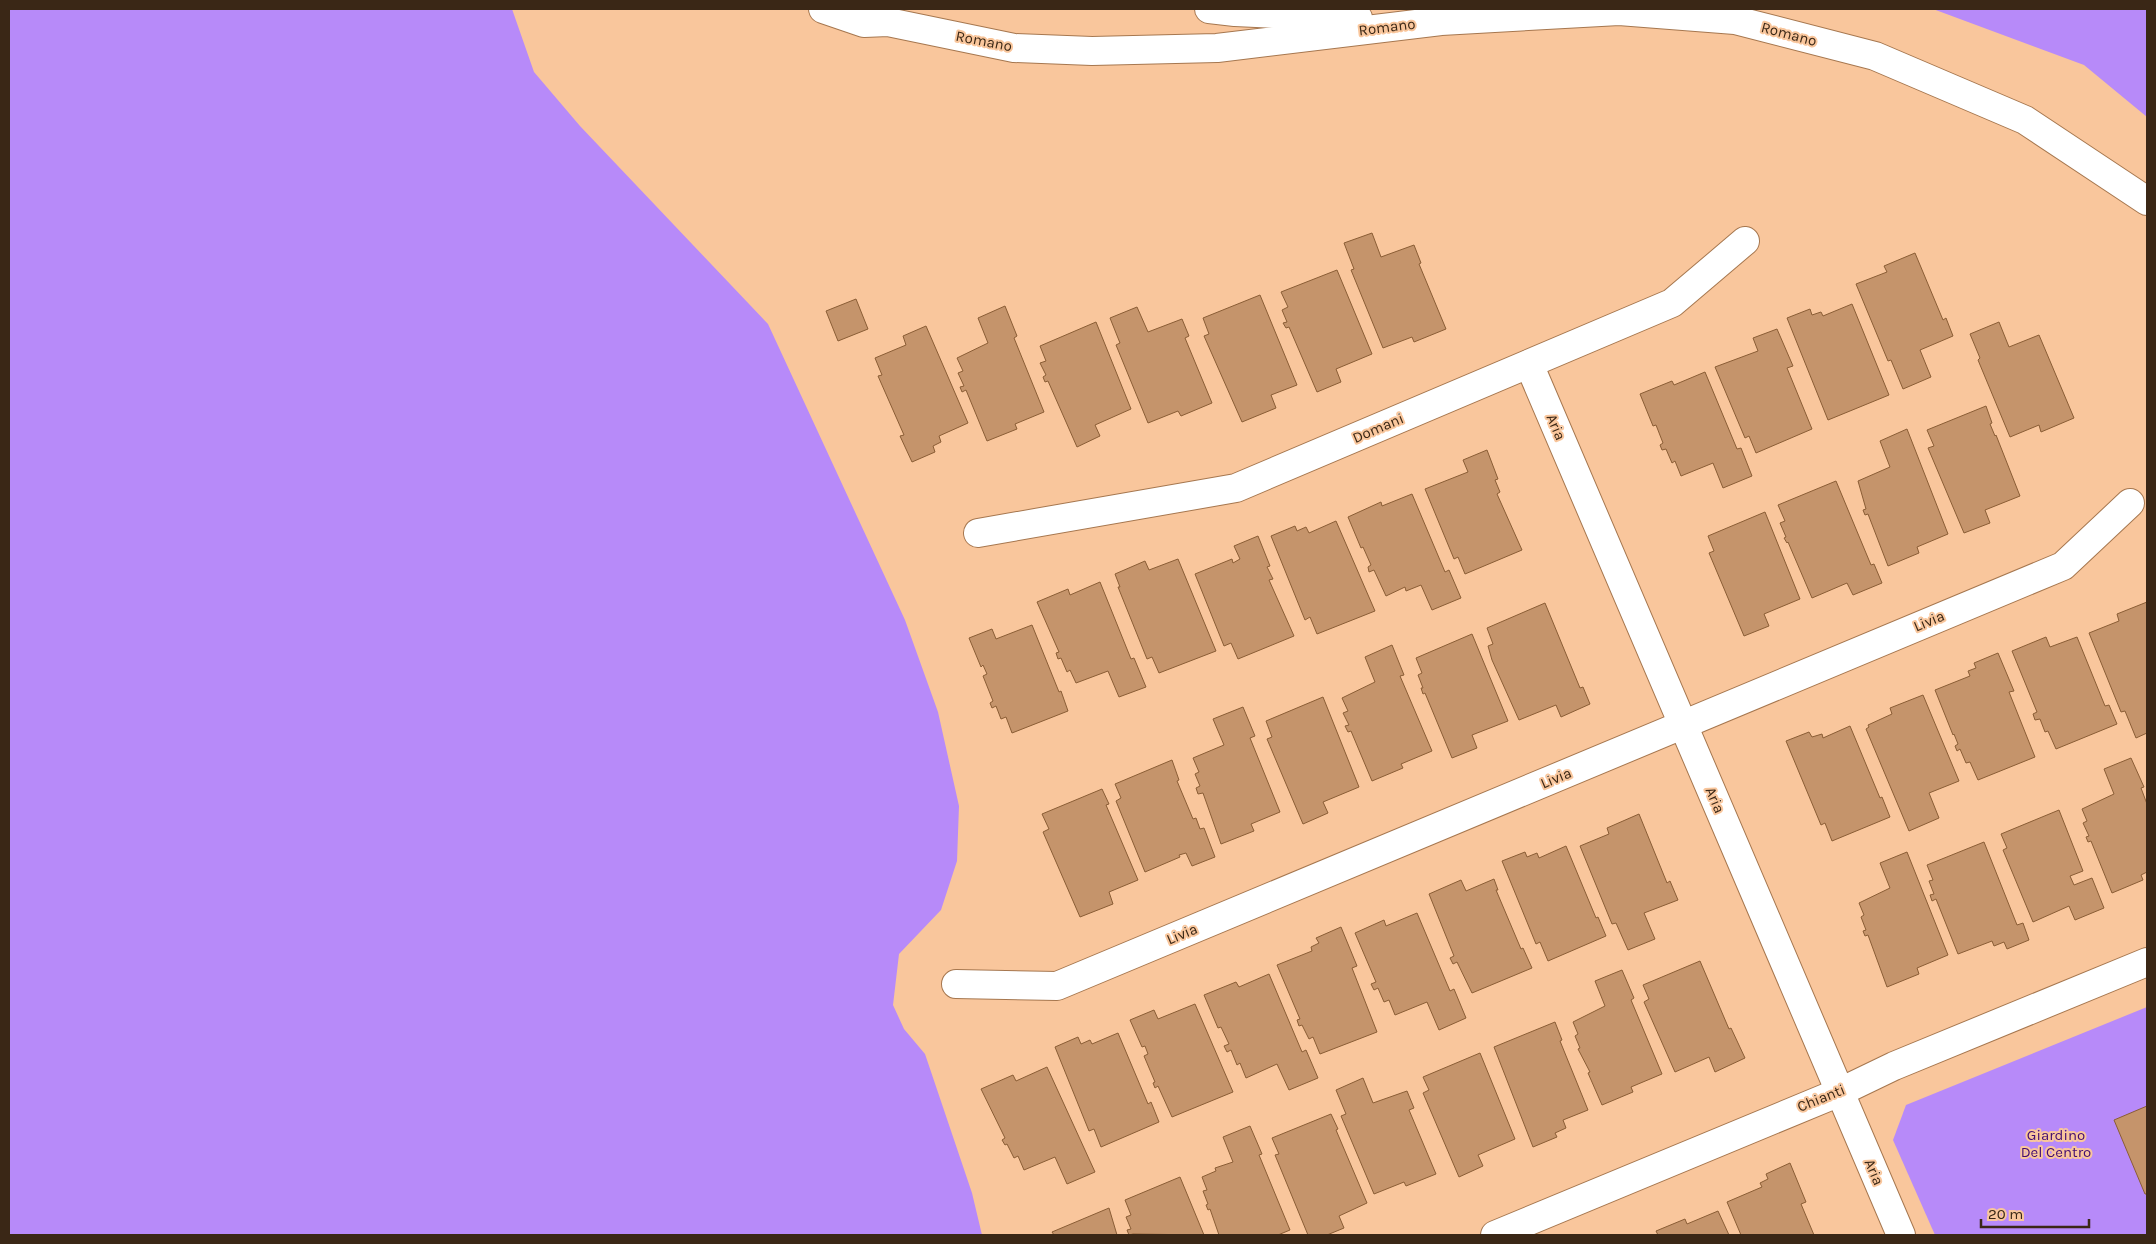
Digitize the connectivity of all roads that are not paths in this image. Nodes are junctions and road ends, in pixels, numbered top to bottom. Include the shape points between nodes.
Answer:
1 (824, 9) edge
2 (1209, 9) edge
3 (885, 13) edge
4 (1442, 21) junction
5 (2147, 201) edge
6 (1745, 241) dead end
7 (1530, 364) junction
8 (2130, 503) dead end
9 (978, 533) dead end
10 (1683, 724) junction
11 (2147, 962) edge
12 (956, 984) dead end
13 (1840, 1092) junction
14 (1495, 1235) edge
15 (1901, 1235) edge

1 - 3 street, Romano via 864,23
2 - 4 street
3 - 4 street, Romano via 1014,48 1092,51 1217,48
4 - 5 street, Romano via 1619,11 1735,20 1875,56 2025,120
6 - 7 street, Domani via 1672,304
7 - 9 street, Domani via 1236,488
7 - 10 street, Aria
8 - 10 street, Livia via 2063,566
10 - 12 street, Livia via 1057,986
10 - 13 street, Aria
11 - 13 street, Chianti via 1894,1066
13 - 14 street, Chianti
13 - 15 street, Aria

